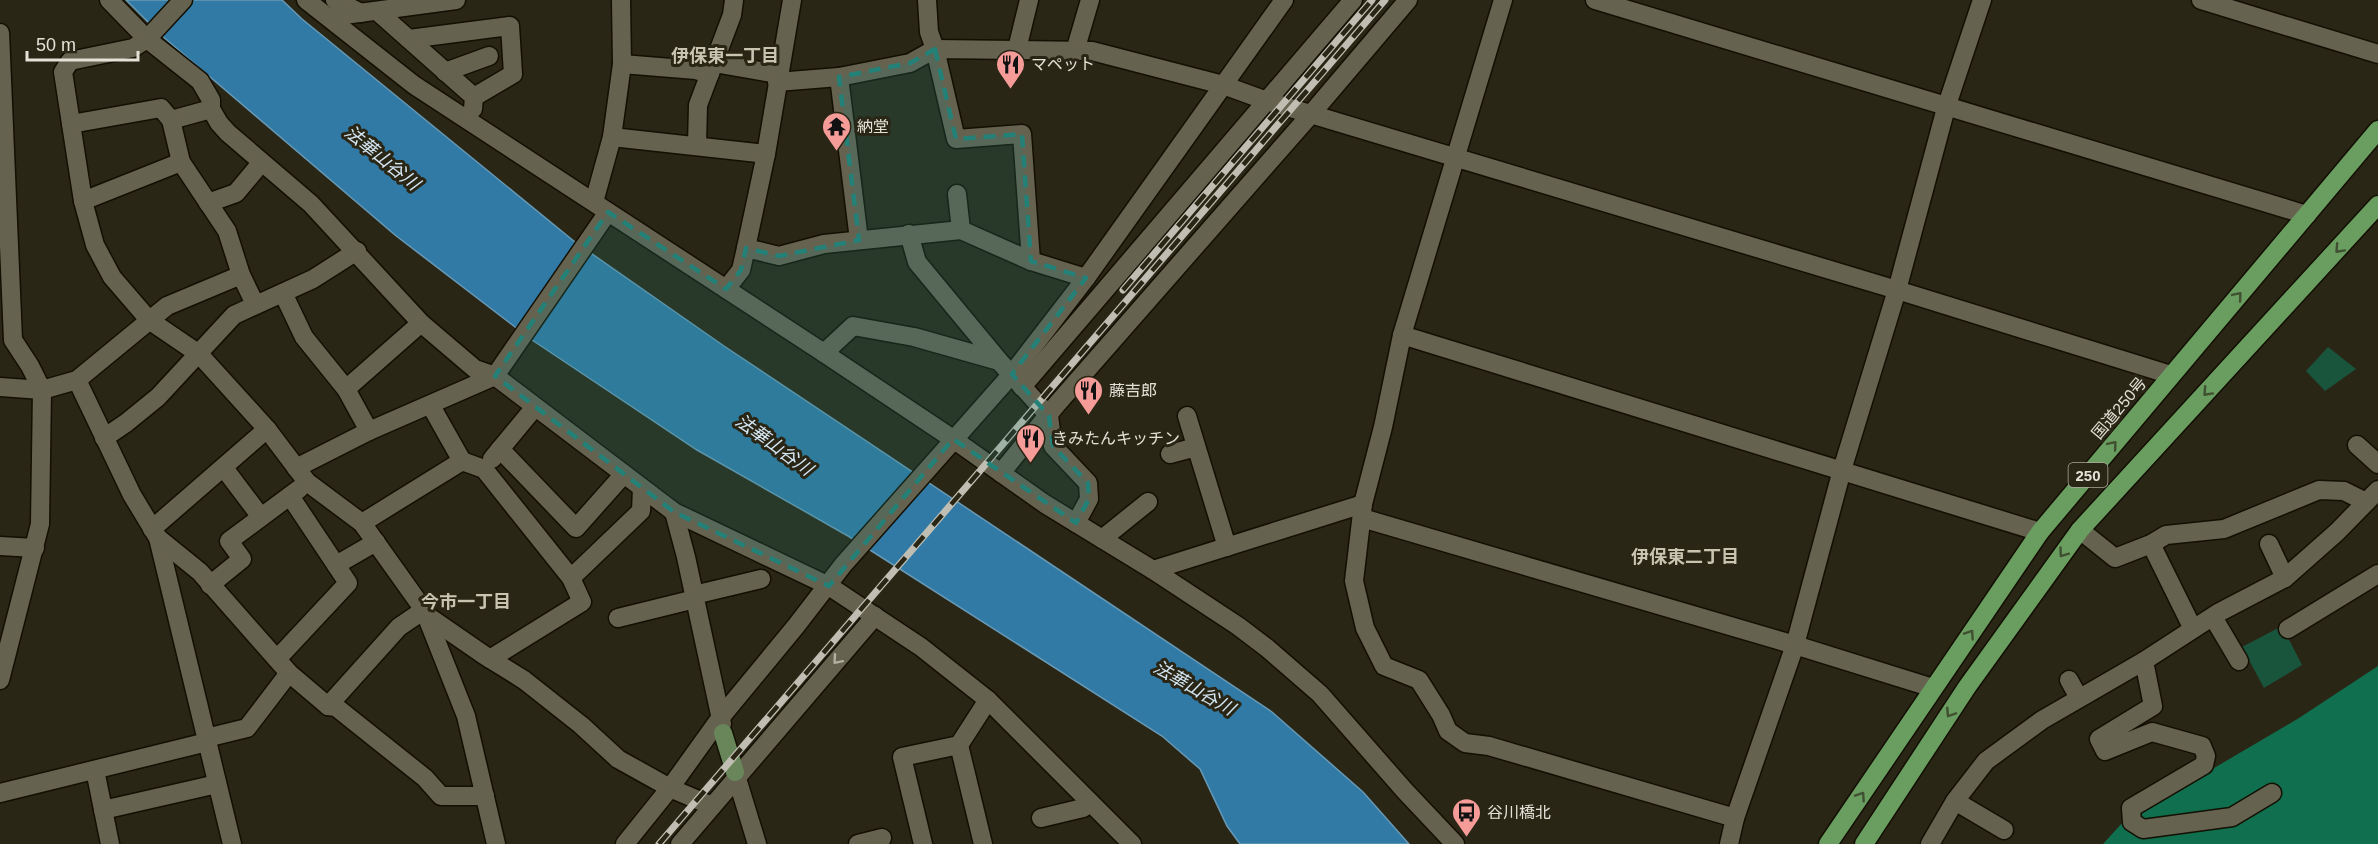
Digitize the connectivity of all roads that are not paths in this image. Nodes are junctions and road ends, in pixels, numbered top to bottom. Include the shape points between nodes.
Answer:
1 (109, 0) edge
2 (183, 0) edge
3 (456, 0) edge
4 (621, 0) edge
5 (734, 0) edge
6 (792, 0) edge
7 (927, 0) edge
8 (1029, 0) edge
9 (1090, 0) edge
10 (1284, 0) edge
11 (1353, 0) edge
12 (1408, 0) edge
13 (1503, 0) edge
14 (1595, 0) edge
15 (1982, 0) edge
16 (2201, 0) edge
17 (323, 5) edge
18 (369, 12) junction
19 (0, 33) edge
20 (147, 39) junction
21 (409, 39) junction
22 (935, 49) junction
23 (1017, 49) junction
24 (1075, 51) junction
25 (2378, 54) edge
26 (489, 56) dead end
27 (622, 64) junction
28 (712, 69) junction
29 (445, 72) junction
30 (839, 77) junction
31 (778, 78) junction
32 (1222, 85) junction
33 (474, 97) junction
34 (1266, 101) junction
35 (1946, 108) junction
36 (211, 109) junction
37 (1312, 113) junction
38 (171, 120) junction
39 (471, 123) junction
40 (71, 124) junction
41 (2378, 130) edge
42 (612, 137) junction
43 (697, 145) junction
44 (766, 154) junction
45 (1454, 158) junction
46 (181, 162) junction
47 (261, 163) junction
48 (957, 194) dead end
49 (83, 201) junction
50 (208, 203) junction
51 (2378, 206) edge
52 (601, 207) junction
53 (2307, 215) junction
54 (961, 230) junction
55 (909, 234) junction
56 (860, 240) junction
57 (746, 248) junction
58 (357, 251) junction
59 (1031, 261) junction
60 (241, 275) junction
61 (1086, 278) junction
62 (726, 289) junction
63 (1897, 290) junction
64 (283, 293) junction
65 (255, 304) junction
66 (149, 320) junction
67 (421, 323) junction
68 (1402, 336) junction
69 (824, 353) junction
70 (199, 354) junction
71 (1011, 374) junction
72 (2171, 375) junction
73 (495, 376) junction
74 (77, 380) junction
75 (0, 387) edge
76 (346, 389) junction
77 (42, 390) junction
78 (431, 406) junction
79 (536, 407) junction
80 (1049, 416) junction
81 (1186, 416) dead end
82 (267, 429) junction
83 (369, 431) junction
84 (104, 438) junction
85 (953, 439) junction
86 (2357, 446) dead end
87 (1196, 447) junction
88 (500, 449) junction
89 (1170, 454) dead end
90 (462, 462) junction
91 (2378, 464) edge
92 (224, 468) junction
93 (484, 469) junction
94 (1842, 470) junction
95 (1001, 473) junction
96 (624, 474) junction
97 (302, 475) junction
98 (642, 488) junction
99 (290, 496) junction
100 (2372, 496) edge
101 (1148, 502) dead end
102 (1362, 511) junction
103 (674, 512) junction
104 (261, 517) junction
105 (362, 523) junction
106 (1076, 523) junction
107 (2080, 530) junction
108 (2040, 532) junction
109 (155, 534) junction
110 (1102, 539) junction
111 (376, 543) junction
112 (2151, 544) junction
113 (2269, 544) dead end
114 (0, 546) edge
115 (1227, 547) junction
116 (35, 548) junction
117 (336, 565) junction
118 (1154, 570) junction
119 (2378, 574) edge
120 (571, 578) junction
121 (2286, 578) junction
122 (761, 579) dead end
123 (210, 585) junction
124 (828, 586) junction
125 (695, 597) junction
126 (425, 613) junction
127 (875, 616) junction
128 (2213, 617) junction
129 (618, 618) dead end
130 (2193, 629) junction
131 (2288, 629) dead end
132 (1795, 645) junction
133 (490, 659) junction
134 (2144, 661) junction
135 (2239, 661) dead end
136 (283, 666) junction
137 (0, 680) edge
138 (2069, 680) dead end
139 (1933, 688) junction
140 (2079, 698) junction
141 (987, 700) junction
142 (328, 706) junction
143 (722, 725) junction
144 (207, 740) junction
145 (959, 745) junction
146 (95, 770) junction
147 (735, 775) junction
148 (217, 784) junction
149 (670, 788) junction
150 (0, 793) edge
151 (2272, 793) dead end
152 (485, 796) junction
153 (1955, 801) junction
154 (1090, 802) junction
155 (712, 806) junction
156 (103, 810) junction
157 (1041, 818) dead end
158 (1735, 818) junction
159 (2003, 831) edge
160 (882, 838) dead end
161 (110, 844) edge
162 (232, 844) edge
163 (496, 844) edge
164 (625, 844) edge
165 (680, 844) edge
166 (756, 844) edge
167 (858, 844) edge
168 (923, 844) edge
169 (983, 844) edge
170 (1132, 844) edge
171 (1455, 844) edge
172 (1729, 844) edge
173 (1828, 844) edge
174 (1864, 844) edge
175 (1930, 844) edge

1 - 20 street
2 - 20 street
3 - 18 street
4 - 27 street
5 - 28 street
6 - 31 street
7 - 22 street via 929,33
8 - 23 street
9 - 24 street
10 - 32 street
11 - 34 street
12 - 37 street
13 - 45 street
14 - 35 street
15 - 35 street
16 - 25 street
17 - 18 street
17 - 39 street via 414,85
18 - 21 street
19 - 77 street via 13,340
20 - 36 street via 200,81 211,100
20 - 40 street via 133,48 70,61 63,72
21 - 29 street
21 - 33 street via 510,26 513,74
22 - 23 street
22 - 30 street via 910,63
22 - 59 street via 956,140 1022,134
23 - 24 street
24 - 32 street via 1092,51
26 - 29 street
27 - 28 street
27 - 42 street
28 - 31 street
28 - 43 street via 698,105
29 - 33 street
30 - 31 street
30 - 56 street
31 - 44 street
32 - 34 street
32 - 61 street
33 - 39 street
34 - 37 street
34 - 71 street
35 - 53 street
35 - 63 street
36 - 38 street
36 - 47 street via 219,123
37 - 45 street
37 - 80 street
38 - 40 street via 160,108
38 - 46 street
39 - 52 street
40 - 49 street
41 - 53 highway, 国道250号 / 250
42 - 43 street
42 - 52 street
43 - 44 street
44 - 57 street
45 - 63 street
45 - 68 street
46 - 49 street
46 - 50 street
47 - 50 street via 236,192
47 - 58 street
48 - 54 street
49 - 66 street via 95,246 112,277
50 - 60 street via 226,231
51 -> 107 highway, 250
52 - 62 street
52 - 73 street
72 -> 53 highway, 国道250号 / 250
54 - 55 street
54 - 59 street
55 - 56 street
55 - 71 street via 917,262
56 - 57 street via 824,244 779,256
57 - 62 street via 741,270
58 - 64 street
58 - 67 street
59 - 61 street
60 - 65 street
60 - 66 street via 167,306
61 - 71 street
62 - 69 street
63 - 72 street
63 - 94 street
64 - 65 street
64 - 76 street via 304,337
65 - 70 street via 234,315
66 - 70 street
66 - 74 street
67 - 73 street via 475,369
67 - 76 street
68 - 94 street
68 - 102 street
69 - 71 street via 853,326 914,337
69 - 85 street
70 - 82 street
70 - 84 street via 158,397
71 - 80 street
71 - 85 street
108 -> 72 highway, 国道250号 / 250
73 - 78 street
73 - 79 street
74 - 77 street
74 - 84 street
75 - 77 street
76 - 83 street
77 - 116 street via 40,524
78 - 83 street
78 - 90 street
79 - 88 street
79 - 96 street
80 - 95 street
80 - 106 street via 1053,446 1088,483 1089,499
81 - 87 street
82 - 92 street
82 - 97 street
83 - 97 street
84 - 109 street
85 - 95 street
85 - 124 street
86 - 91 street
87 - 89 street
87 - 115 street
88 - 93 street
88 - 96 street via 576,528
90 - 93 street
90 - 105 street
92 - 104 street
92 - 109 street
93 - 120 street
94 - 108 street
94 - 132 street
95 - 106 street
96 - 98 street
97 - 99 street
97 - 105 street
98 - 103 street
98 - 120 street via 641,511
99 - 104 street
99 - 117 street
100 - 112 street via 2319,490 2224,529 2166,535
100 - 121 street
101 - 110 street
102 - 115 street
102 - 132 street
102 - 158 street via 1354,581 1365,628 1384,666 1419,680 1448,731 1465,742
103 - 124 street
103 - 125 street
104 - 123 street via 229,541 242,559
105 - 111 street
106 - 110 street
107 - 112 street via 2115,558
107 -> 174 highway, 250 via 1967,687
139 -> 108 highway, 国道250号 / 250
109 - 123 street
109 - 144 street
110 - 118 street
111 - 117 street
111 - 126 street
112 - 130 street
113 - 121 street
114 - 116 street
115 - 118 street
116 - 137 street
117 - 136 street via 348,584
118 - 171 street via 1260,642 1320,694
119 - 131 street
120 - 133 street via 582,602
121 - 128 street
122 - 125 street
123 - 136 street
124 - 127 street
124 - 143 street
125 - 129 street
125 - 143 street
126 - 133 street
126 - 142 street via 399,627
126 - 152 street via 466,716
127 - 141 street
127 -> 147 street
128 - 130 street
128 - 135 street
130 - 134 street
132 - 139 street
132 - 158 street
133 - 149 street via 524,680 618,759
134 - 140 street
134 - 151 street via 2153,706 2099,740 2105,751 2152,732 2202,746 2206,756 2204,765 2131,808 2132,822 2143,829 2232,818
136 - 142 street
136 - 144 street via 247,728
138 - 140 street
173 -> 139 highway, 国道250号 / 250
140 - 153 street via 1986,761
141 - 145 street
141 - 154 street
142 - 152 street via 336,707 425,778 441,796
143 - 147 main road
143 - 149 street
144 - 146 street
144 - 148 street
145 - 168 street via 902,757
145 - 169 street
146 - 150 street
146 - 156 street
147 - 155 street
147 - 166 street
148 - 156 street
148 - 162 street
149 - 155 street
149 - 164 street
152 - 163 street
153 - 159 street
153 - 175 street
154 - 157 street via 1083,808
154 - 170 street
155 - 165 street
156 - 161 street
158 - 172 street
160 - 167 street

